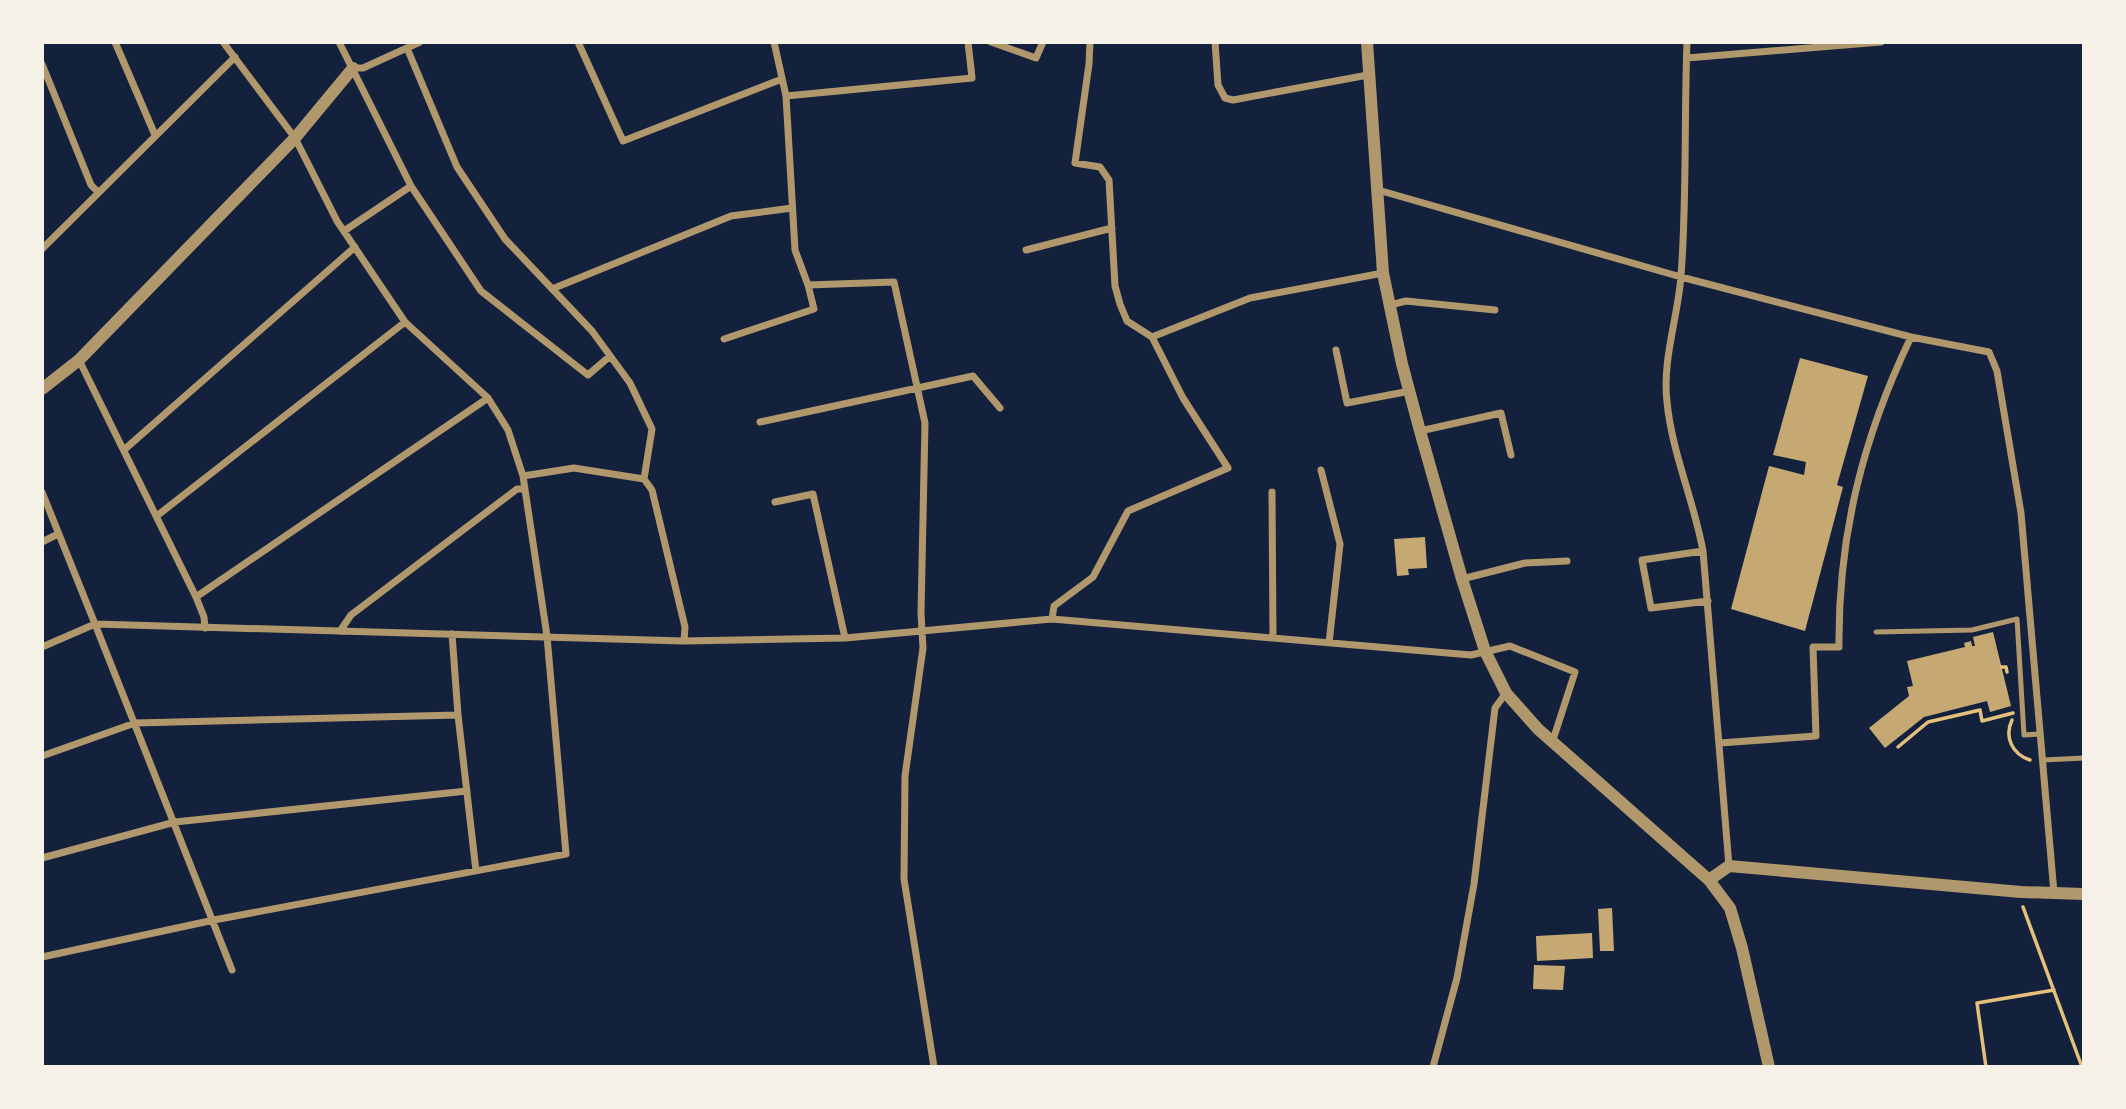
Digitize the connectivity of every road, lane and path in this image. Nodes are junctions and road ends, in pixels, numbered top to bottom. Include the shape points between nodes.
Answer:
1 (115, 42) edge
2 (223, 42) edge
3 (339, 42) edge
4 (420, 42) edge
5 (579, 42) edge
6 (774, 42) edge
7 (968, 42) edge
8 (991, 42) edge
9 (1044, 42) edge
10 (1090, 42) edge
11 (1215, 42) edge
12 (1367, 42) edge
13 (1687, 42) edge
14 (1881, 42) edge
15 (407, 48) junction
16 (234, 57) junction
17 (1686, 58) junction
18 (42, 64) edge
19 (353, 68) junction
20 (1368, 75) junction
21 (782, 79) junction
22 (786, 96) junction
23 (155, 135) junction
24 (295, 138) junction
25 (411, 186) junction
26 (1378, 190) junction
27 (98, 192) junction
28 (792, 208) junction
29 (1112, 228) junction
30 (344, 231) junction
31 (355, 247) junction
32 (42, 249) edge
33 (1026, 250) dead end
34 (1383, 273) junction
35 (1681, 277) junction
36 (807, 285) junction
37 (552, 289) junction
38 (1390, 305) junction
39 (1495, 310) dead end
40 (405, 322) junction
41 (1152, 337) junction
42 (1911, 337) junction
43 (724, 339) dead end
44 (1336, 349) dead end
45 (610, 356) junction
46 (79, 360) junction
47 (917, 387) junction
48 (42, 389) edge
49 (1410, 391) junction
50 (488, 397) junction
51 (1000, 408) dead end
52 (760, 422) dead end
53 (1420, 431) junction
54 (125, 449) junction
55 (1511, 455) dead end
56 (1321, 470) dead end
57 (523, 476) junction
58 (644, 479) junction
59 (525, 489) junction
60 (42, 492) edge
61 (1272, 492) dead end
62 (775, 502) dead end
63 (158, 515) junction
64 (58, 534) junction
65 (42, 542) edge
66 (1703, 551) junction
67 (1567, 561) dead end
68 (1462, 579) junction
69 (197, 597) junction
70 (1708, 601) junction
71 (2030, 617) junction
72 (1052, 619) junction
73 (2017, 620) junction
74 (95, 624) junction
75 (205, 628) junction
76 (340, 631) junction
77 (923, 631) junction
78 (1876, 632) dead end
79 (452, 634) junction
80 (547, 636) junction
81 (845, 638) junction
82 (1273, 638) junction
83 (684, 640) junction
84 (1329, 643) junction
85 (42, 648) edge
86 (1485, 651) junction
87 (1506, 693) junction
88 (2015, 713) dead end
89 (458, 715) junction
90 (135, 723) junction
91 (2040, 734) junction
92 (1552, 743) junction
93 (1720, 743) junction
94 (1898, 747) dead end
95 (42, 756) edge
96 (2084, 758) edge
97 (2043, 760) junction
98 (467, 792) junction
99 (176, 822) junction
100 (42, 858) edge
101 (1729, 866) junction
102 (476, 871) junction
103 (1709, 880) junction
104 (2021, 892) junction
105 (2054, 893) junction
106 (2084, 894) edge
107 (214, 920) junction
108 (42, 957) edge
109 (232, 970) dead end
110 (2053, 990) junction
111 (934, 1067) edge
112 (1433, 1067) edge
113 (1769, 1067) edge
114 (1986, 1067) edge
115 (2082, 1067) edge

1 - 23 street
2 - 16 street
3 - 19 street
4 - 15 street
5 - 21 street via 623,141
6 - 21 street
7 - 22 street via 972,78
8 - 9 street via 1036,58
10 - 29 street via 1075,163 1100,167 1109,180
11 - 20 street via 1218,85 1225,98 1233,100
12 - 20 street
13 - 17 street
14 - 17 street
15 - 19 street
15 - 37 street via 457,167 505,239
16 - 23 street
16 - 24 street
17 - 35 street
18 - 27 street via 91,185
19 - 24 street
19 - 25 street
20 - 26 street
21 - 22 street
22 - 28 street
23 - 27 street
24 - 30 street
24 - 46 street
25 - 30 street
25 - 45 street via 481,291 588,375
26 - 34 street
26 - 35 street
27 - 32 street
28 - 36 street via 795,250
28 - 37 street via 731,216
29 - 33 street
29 - 41 street via 1120,304 1127,321
30 - 31 street
31 - 40 street
31 - 54 street
34 - 38 street
34 - 41 street via 1250,298
35 - 42 street
35 - 66 street via 1666,399
36 - 43 street via 814,309
36 - 47 street via 894,282
37 - 45 street
38 - 39 street via 1406,301
38 - 49 street
40 - 50 street
40 - 63 street
41 - 72 street via 1182,398 1228,468 1128,511 1093,577 1054,606
42 - 71 street via 1989,352 1997,370 2021,513
42 - 93 street via 1873,424 1853,493 1842,564 1839,647 1814,647 1816,736
44 - 49 street via 1348,403
45 - 58 street via 652,429
46 - 48 street
46 - 54 street
47 - 51 street via 973,376
47 - 52 street
47 - 77 street via 925,423
49 - 53 street
50 - 57 street via 508,430
50 - 69 street
53 - 55 street via 1501,413
53 - 68 street
54 - 63 street
56 - 84 street via 1340,544
57 - 58 street via 575,468
57 - 59 street
58 - 83 street via 652,490 685,627
59 - 76 street via 517,489 351,615
59 - 80 street
60 - 64 street
61 - 82 street
62 - 81 street via 813,494
63 - 69 street
64 - 65 street
64 - 74 street
66 - 70 street
66 - 70 street via 1643,560 1651,608
67 - 68 street via 1525,563
68 - 86 street
69 - 75 street
70 - 93 street
71 - 73 lane
71 - 91 street
72 - 77 street
72 - 82 street
73 - 78 lane via 1972,630
73 - 91 lane via 2024,735
74 - 75 street
74 - 85 street
74 - 90 street
75 - 76 street
76 - 79 street
77 - 81 street
77 - 111 street via 905,776 904,879
79 - 80 street
79 - 89 street
80 - 83 street
80 - 102 street via 566,854
81 - 83 street
82 - 84 street
84 - 86 street via 1471,655
86 - 87 street
86 - 92 street via 1510,646 1575,671
87 - 92 street
87 - 112 street via 1496,708 1475,884
88 - 94 path via 1982,721 1980,710 1928,722
89 - 90 street
89 - 98 street
90 - 95 street
90 - 99 street
91 - 97 street
92 - 103 street
93 - 101 street
96 - 97 lane
97 - 105 street
98 - 99 street
98 - 102 street
99 - 100 street
99 - 107 street
101 - 103 street
101 - 104 street
102 - 107 street
103 - 113 street via 1730,908
104 - 105 street
104 - 110 path via 2020,901
105 - 106 street
107 - 108 street
107 - 109 street
110 - 114 path via 1977,1003
110 - 115 path

